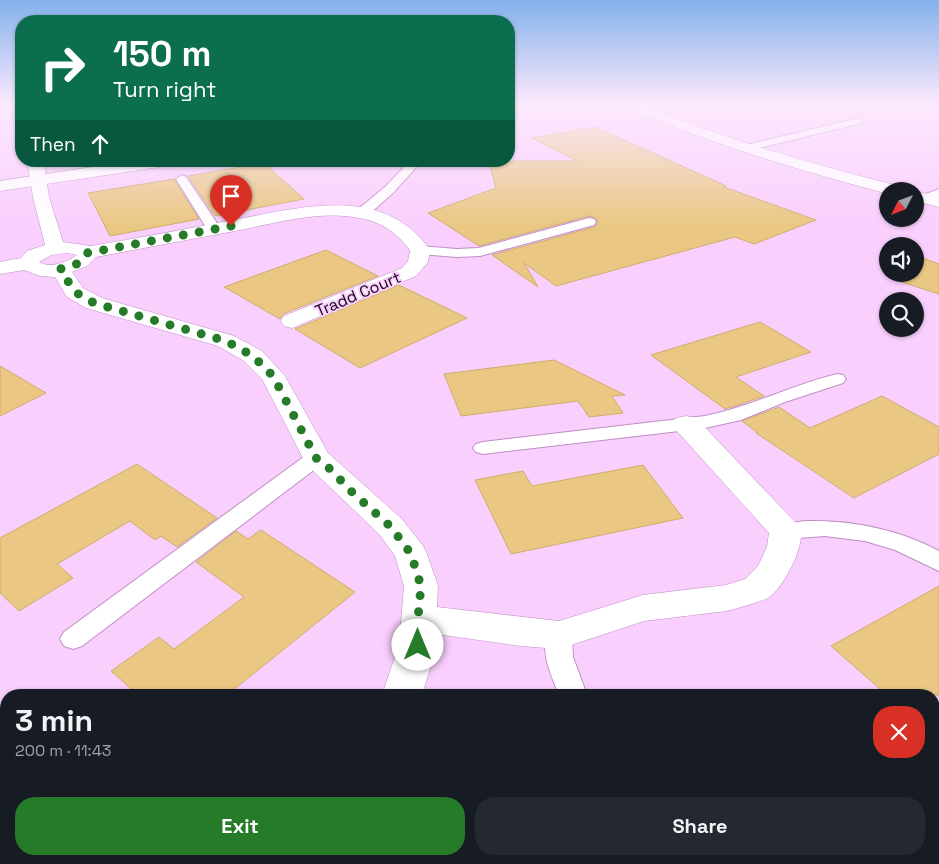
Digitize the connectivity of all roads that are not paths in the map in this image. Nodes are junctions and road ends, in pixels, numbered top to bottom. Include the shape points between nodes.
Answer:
1 (736, 144) edge
2 (761, 144) edge
3 (746, 148) junction
4 (50, 167) edge
5 (102, 167) edge
6 (410, 167) edge
7 (18, 168) dead end
8 (38, 173) junction
9 (182, 179) dead end
10 (0, 186) edge
11 (879, 186) edge
12 (361, 214) junction
13 (589, 222) dead end
14 (214, 229) junction
15 (420, 250) junction
16 (58, 259) junction
17 (0, 268) edge
18 (292, 322) dead end
19 (837, 379) dead end
20 (686, 424) junction
21 (483, 448) dead end
22 (316, 458) junction
23 (785, 531) junction
24 (939, 562) edge
25 (418, 618) junction
26 (559, 635) junction
27 (73, 639) dead end
28 (404, 689) edge
29 (571, 689) edge

1 - 3 street
2 - 3 lane
3 - 11 street
4 - 8 street
5 - 8 street
6 - 12 lane
7 - 8 street
8 - 10 street
8 - 16 street via 41,197
9 - 14 lane
12 - 14 street via 306,212
12 - 15 street via 386,220 400,228
13 - 15 lane via 480,252
14 - 16 street via 87,253 80,262
15 - 18 street, Tradd Court via 418,262 409,272
16 - 17 street via 36,254 28,263
16 - 22 street via 75,292 94,303 226,341 253,356 273,376
19 - 20 lane via 734,416
20 - 21 lane
20 - 23 street
22 - 25 street via 391,527 411,554 421,586
22 - 27 lane
23 - 24 lane via 808,528 845,530 880,537 920,550
23 - 26 street via 783,547 770,573 757,588 727,598 643,608
25 - 26 street
25 - 28 street via 418,645
26 - 29 lane via 559,657

